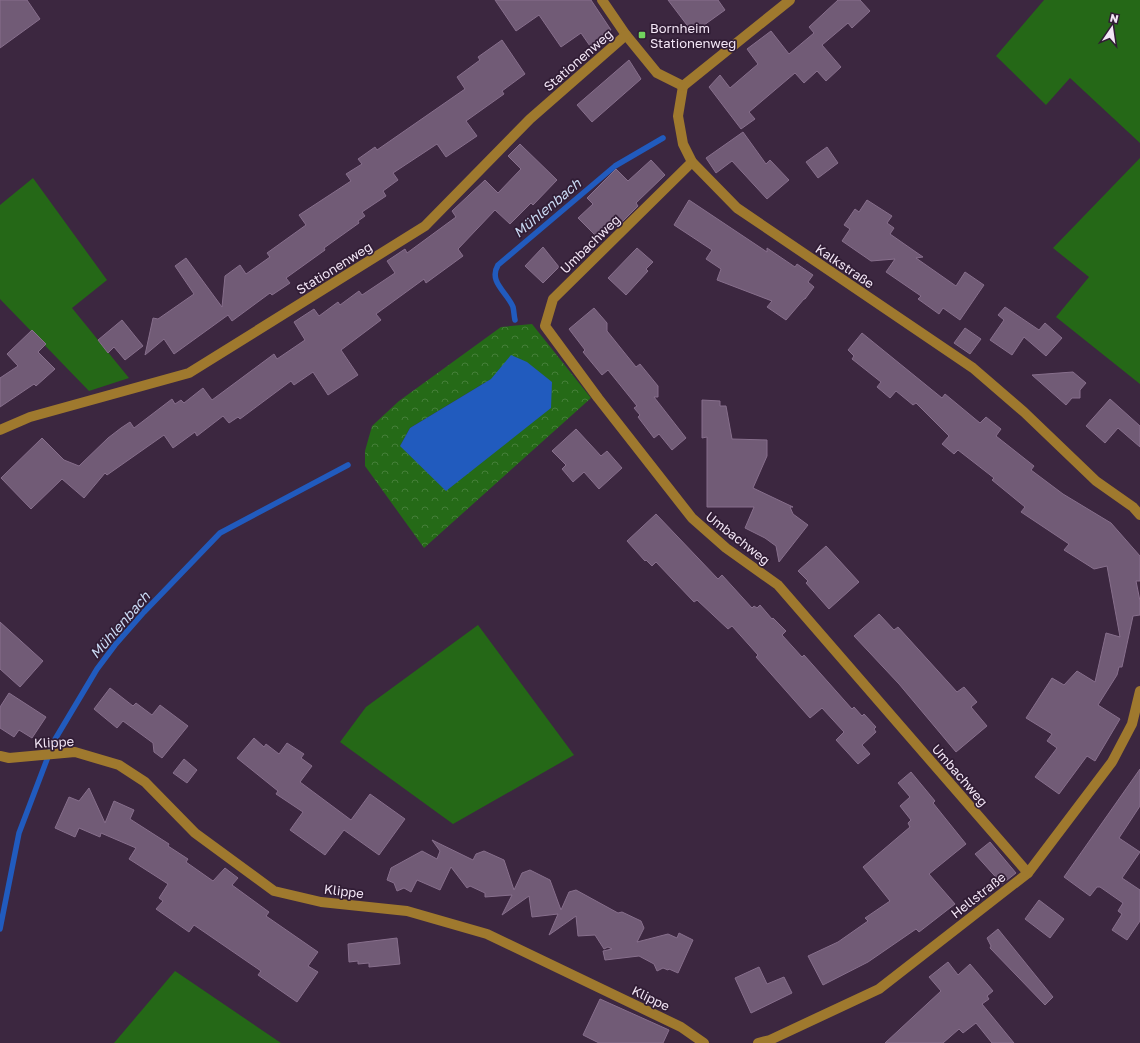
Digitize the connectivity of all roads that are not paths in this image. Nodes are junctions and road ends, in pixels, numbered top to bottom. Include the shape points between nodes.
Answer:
1 (602, 0) edge
2 (790, 0) edge
3 (626, 35) junction
4 (683, 86) junction
5 (692, 162) junction
6 (0, 430) edge
7 (1140, 515) edge
8 (1140, 691) edge
9 (0, 756) edge
10 (1028, 873) junction
11 (704, 1043) edge
12 (758, 1043) edge

1 - 3 street
2 - 4 street
3 - 4 street via 657,73
3 - 6 street, Stationenweg via 530,119 425,226 189,373 30,417
4 - 5 street, Kalkstraße via 678,116 682,144
5 - 7 street, Kalkstraße via 737,208 973,368 1024,412 1096,481 1133,507
5 - 10 street, Umbachweg via 553,299 545,326 692,518 726,548 778,585
8 - 10 street, Hellstraße via 1132,724 1112,762
9 - 11 street, Klippe via 9,758 75,752 119,764 145,782 195,833 274,892 321,902 407,911 487,934 681,1027
10 - 12 street, Hellstraße via 879,989 770,1040

